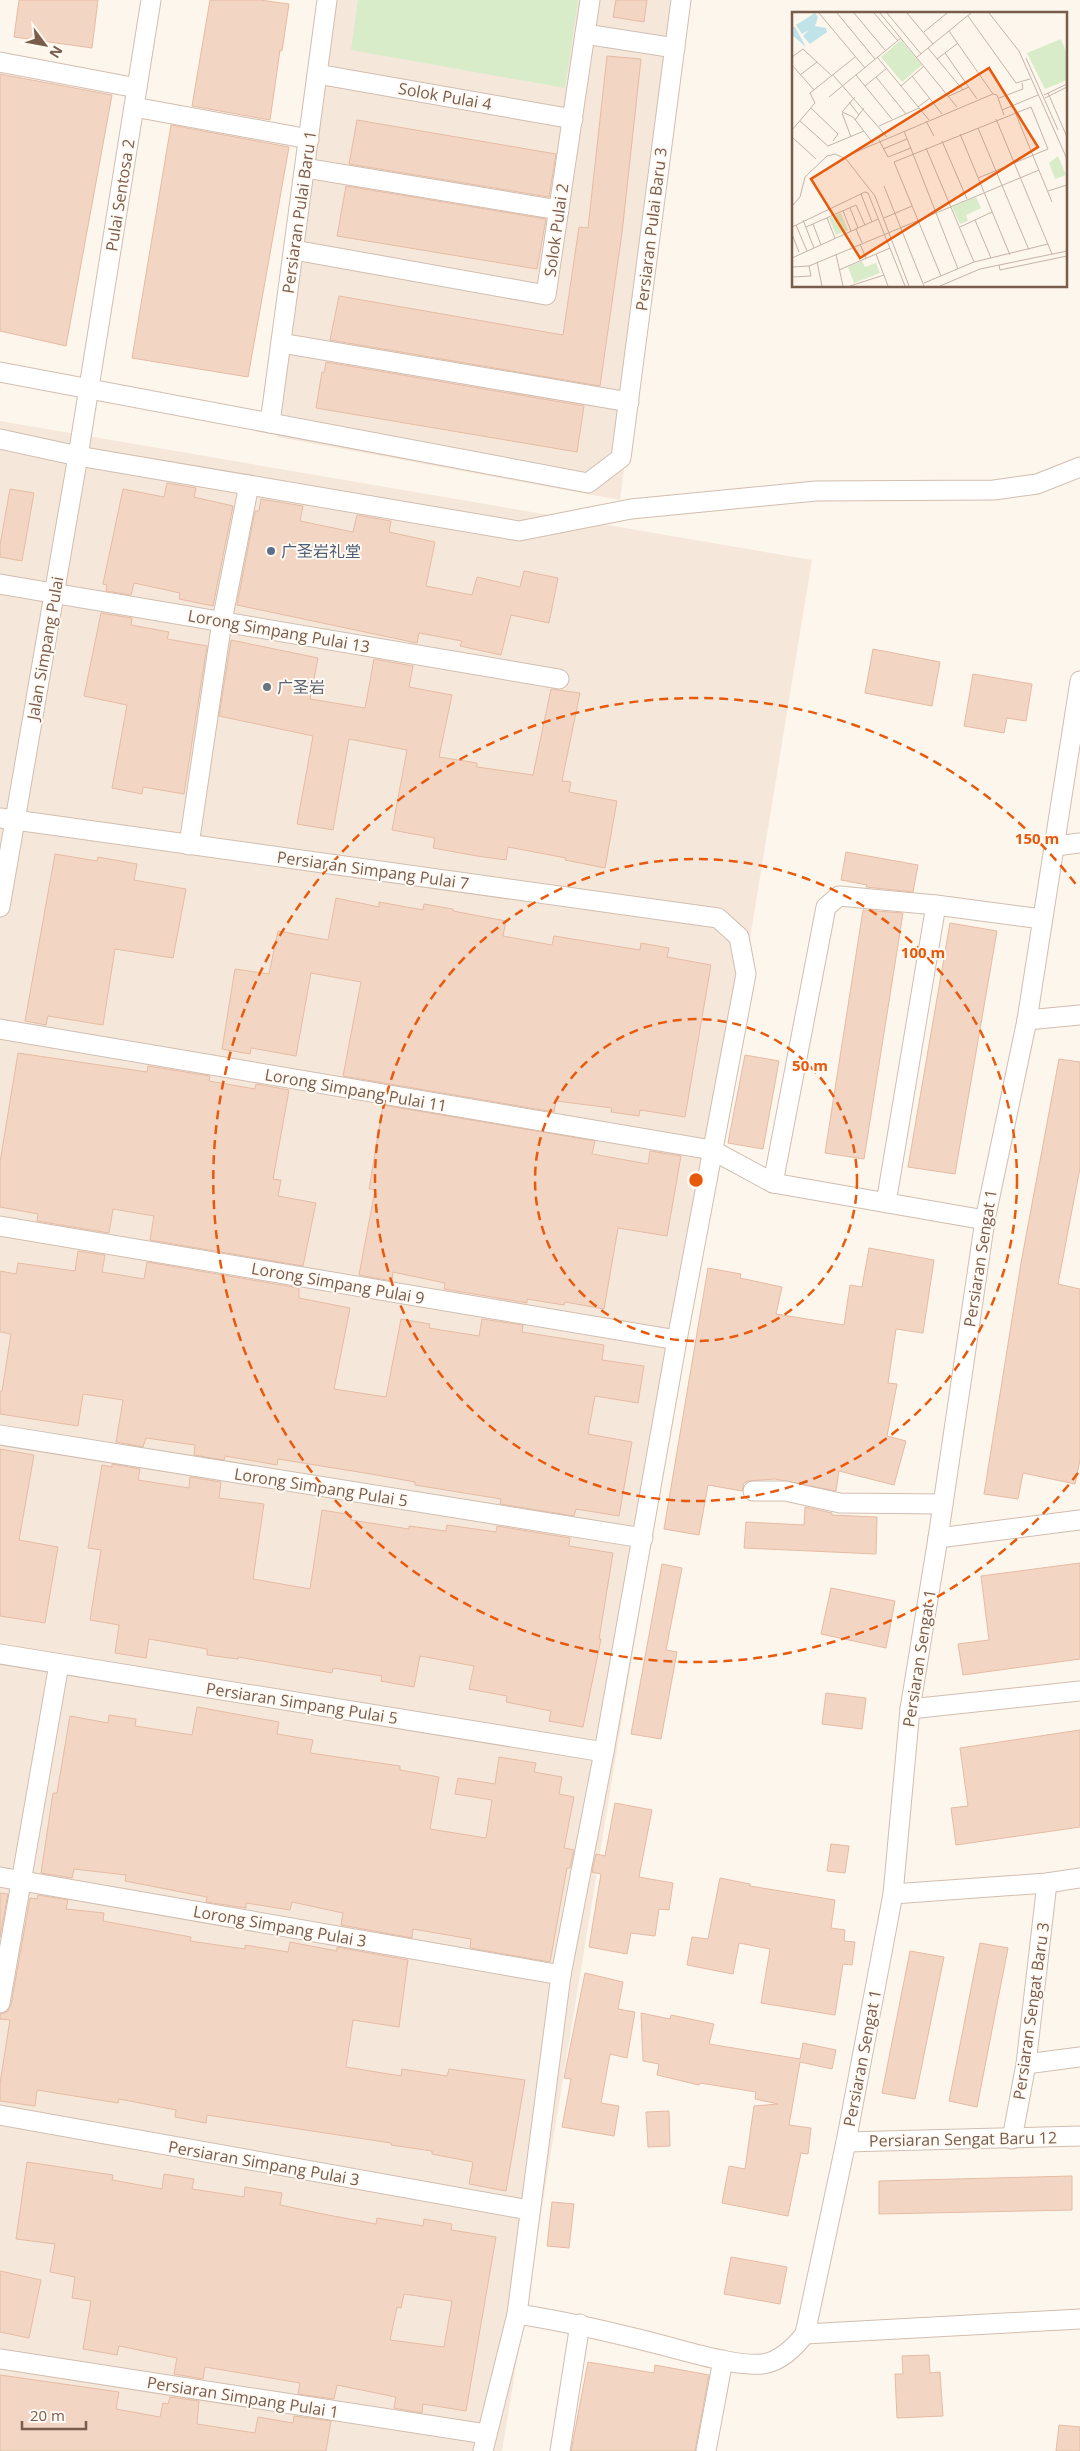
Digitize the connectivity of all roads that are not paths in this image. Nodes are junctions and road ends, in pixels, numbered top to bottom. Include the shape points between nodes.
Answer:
1 (151, 0) edge
2 (327, 0) edge
3 (590, 0) edge
4 (682, 0) edge
5 (585, 34) junction
6 (675, 48) junction
7 (0, 62) edge
8 (317, 74) junction
9 (137, 88) junction
10 (134, 107) junction
11 (573, 119) junction
12 (309, 139) junction
13 (305, 168) junction
14 (559, 210) junction
15 (294, 250) junction
16 (281, 343) junction
17 (0, 372) edge
18 (89, 389) junction
19 (628, 402) junction
20 (270, 424) junction
21 (0, 439) edge
22 (78, 456) junction
23 (1080, 467) edge
24 (248, 485) junction
25 (0, 584) edge
26 (54, 592) junction
27 (222, 621) junction
28 (559, 679) dead end
29 (1080, 681) edge
30 (7, 820) edge
31 (1080, 843) edge
32 (189, 845) junction
33 (1054, 846) junction
34 (936, 905) junction
35 (0, 908) edge
36 (1042, 919) junction
37 (1080, 1015) edge
38 (1027, 1020) junction
39 (0, 1029) edge
40 (712, 1150) junction
41 (773, 1183) junction
42 (886, 1203) junction
43 (985, 1220) junction
44 (0, 1226) edge
45 (677, 1340) junction
46 (0, 1435) edge
47 (753, 1491) dead end
48 (943, 1504) junction
49 (1080, 1520) edge
50 (642, 1538) junction
51 (938, 1538) junction
52 (0, 1654) edge
53 (59, 1664) junction
54 (1080, 1690) edge
55 (910, 1709) junction
56 (604, 1752) junction
57 (0, 1877) edge
58 (1080, 1878) edge
59 (20, 1881) junction
60 (1047, 1883) junction
61 (894, 1894) junction
62 (561, 1975) junction
63 (0, 2004) edge
64 (1080, 2057) edge
65 (1026, 2064) junction
66 (0, 2115) edge
67 (1080, 2136) edge
68 (1012, 2139) junction
69 (846, 2142) junction
70 (529, 2210) junction
71 (517, 2314) junction
72 (1080, 2319) edge
73 (580, 2324) junction
74 (804, 2334) junction
75 (0, 2359) edge
76 (723, 2360) junction
77 (484, 2443) edge
78 (560, 2451) edge
79 (706, 2451) edge

1 - 9 street, Pulai Sentosa 2
2 - 8 street, Persiaran Pulai Baru 1
3 - 5 street, Solok Pulai 2
4 - 6 street, Persiaran Pulai Baru 3
5 - 6 street
5 - 11 street, Solok Pulai 2
6 - 19 street, Persiaran Pulai Baru 3
7 - 9 street
8 - 11 street, Solok Pulai 4
8 - 12 street, Persiaran Pulai Baru 1
9 - 10 street, Pulai Sentosa 2
10 - 12 street
10 - 18 street, Pulai Sentosa 2
11 - 14 street, Solok Pulai 2
12 - 13 street, Persiaran Pulai Baru 1
13 - 14 street
13 - 15 street, Persiaran Pulai Baru 1
14 - 15 street, Solok Pulai 2 via 545,295
15 - 16 street, Persiaran Pulai Baru 1
16 - 19 street
16 - 20 street, Persiaran Pulai Baru 1
17 - 18 street
18 - 20 street
18 - 22 street, Jalan Simpang Pulai
19 - 20 street, Persiaran Pulai Baru 3 via 621,458 588,483
21 - 22 street
22 - 24 street
22 - 26 street, Jalan Simpang Pulai
23 - 24 street via 1037,484 994,490 816,491 631,509 519,531
24 - 27 street
25 - 26 street, Lorong Simpang Pulai 13
26 - 27 street, Lorong Simpang Pulai 13
26 - 30 street, Jalan Simpang Pulai
27 - 28 street, Lorong Simpang Pulai 13
27 - 32 street
29 - 33 street, Persiaran Sengat 1
30 - 32 street, Persiaran Simpang Pulai 7
30 - 35 street, Jalan Simpang Pulai
31 - 33 street
32 - 40 street, Persiaran Simpang Pulai 7 via 718,918 739,937 746,974
33 - 36 street, Persiaran Sengat 1
34 - 36 street
34 - 41 street via 839,896 826,907
34 - 42 street
36 - 38 street, Persiaran Sengat 1
37 - 38 street
38 - 43 street, Persiaran Sengat 1
39 - 40 street, Lorong Simpang Pulai 11
40 - 41 street, Lorong Simpang Pulai 11
40 - 45 street
41 - 42 street, Lorong Simpang Pulai 11
42 - 43 street, Lorong Simpang Pulai 11
43 - 48 street, Persiaran Sengat 1
44 - 45 street, Lorong Simpang Pulai 9
45 - 50 street
46 - 50 street, Lorong Simpang Pulai 5
47 - 48 street via 785,1491 840,1503
48 - 51 street, Persiaran Sengat 1
49 - 51 street
50 - 56 street
51 - 55 street, Persiaran Sengat 1
52 - 53 street, Persiaran Simpang Pulai 5
53 - 56 street, Persiaran Simpang Pulai 5
53 - 59 street
54 - 55 street
55 - 61 street, Persiaran Sengat 1
56 - 62 street
57 - 59 street, Lorong Simpang Pulai 3
58 - 60 street
59 - 62 street, Lorong Simpang Pulai 3
59 - 63 street
60 - 61 street
60 - 65 street, Persiaran Sengat Baru 3
61 - 69 street, Persiaran Sengat 1
62 - 70 street
64 - 65 street
65 - 68 street, Persiaran Sengat Baru 3
66 - 70 street, Persiaran Simpang Pulai 3
67 - 68 street, Persiaran Sengat Baru 12
68 - 69 street, Persiaran Sengat Baru 12
69 - 74 street, Persiaran Sengat 1
70 - 71 street
71 - 73 street, Persiaran Sengat 1
71 - 77 street
72 - 74 street
73 - 76 street, Persiaran Sengat 1
73 - 78 street
74 - 76 street, Persiaran Sengat 1 via 779,2359 762,2364
75 - 77 street, Persiaran Simpang Pulai 1
76 - 79 street

